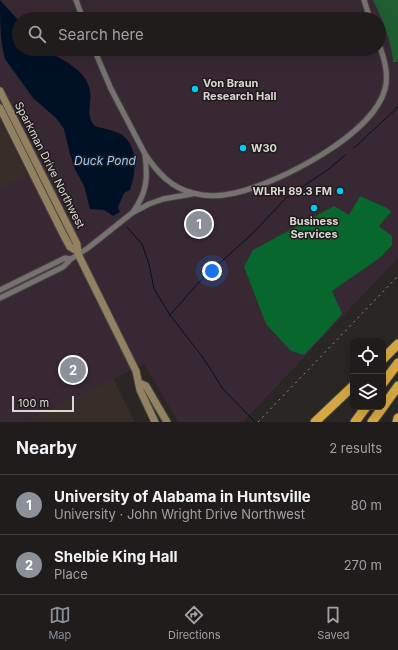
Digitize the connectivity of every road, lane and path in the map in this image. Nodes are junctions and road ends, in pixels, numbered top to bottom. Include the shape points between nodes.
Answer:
1 (76, 0) edge
2 (364, 0) edge
3 (80, 12) edge
4 (368, 12) edge
5 (97, 56) edge
6 (382, 56) edge
7 (0, 91) edge
8 (0, 108) edge
9 (145, 154) junction
10 (193, 194) junction
11 (132, 213) junction
12 (78, 252) junction
13 (71, 258) junction
14 (0, 290) edge
15 (0, 298) edge
16 (398, 344) edge
17 (386, 356) edge
18 (398, 363) edge
19 (386, 379) edge
20 (139, 383) junction
21 (398, 386) edge
22 (350, 389) edge
23 (386, 403) edge
24 (364, 410) edge
25 (381, 410) edge
26 (398, 418) edge
27 (155, 422) edge
28 (167, 422) edge
29 (315, 422) edge
30 (355, 422) edge
31 (372, 422) edge
32 (397, 422) edge

1 - 3 street
2 - 4 street
5 - 9 street
6 - 10 street via 387,77 380,102 367,118 342,140 302,166 253,187 221,195
7 - 12 main road, Sparkman Drive Northwest via 77,244
8 - 12 main road, Sparkman Drive Northwest via 70,247
9 - 10 street via 169,182
9 - 11 street via 147,183 140,202
10 - 11 street via 163,199
11 - 12 street
12 - 13 street
12 - 20 main road, Sparkman Drive Northwest via 136,371
13 - 14 street via 64,258
13 - 15 street via 63,267
16 - 17 highway
18 - 19 highway
20 - 27 main road, Sparkman Drive Northwest
20 - 28 main road, Sparkman Drive Northwest via 146,386
21 - 23 highway
22 - 29 highway
24 - 30 highway
25 - 31 highway
26 - 32 highway

